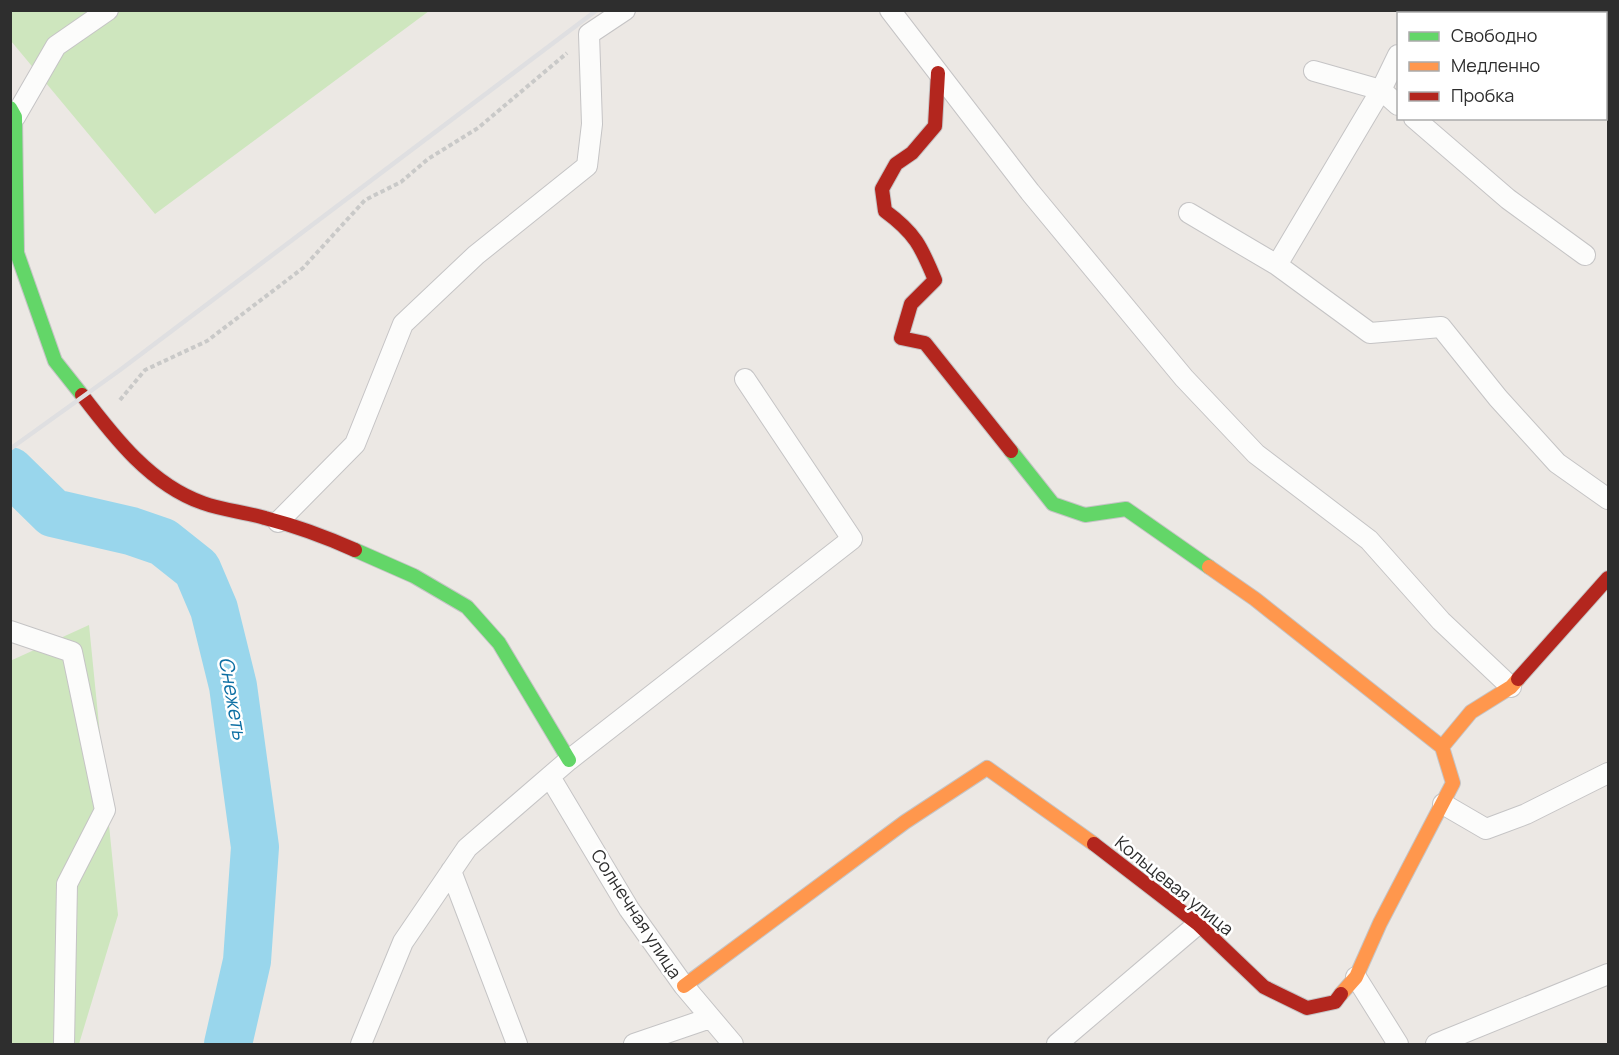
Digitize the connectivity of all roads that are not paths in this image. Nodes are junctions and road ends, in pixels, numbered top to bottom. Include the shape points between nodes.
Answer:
1 (108, 10) edge
2 (625, 10) edge
3 (890, 10) edge
4 (1397, 57) edge
5 (1314, 71) dead end
6 (938, 73) junction
7 (1380, 90) junction
8 (1397, 104) edge
9 (13, 113) edge
10 (1416, 120) edge
11 (1189, 213) dead end
12 (1585, 255) dead end
13 (1277, 265) junction
14 (745, 380) dead end
15 (1608, 499) edge
16 (278, 522) junction
17 (1608, 578) edge
18 (11, 636) edge
19 (1511, 687) junction
20 (1442, 747) junction
21 (569, 760) junction
22 (1608, 773) edge
23 (550, 777) junction
24 (1443, 804) junction
25 (451, 871) junction
26 (1198, 924) junction
27 (1608, 974) edge
28 (1356, 976) junction
29 (684, 986) junction
30 (710, 1017) junction
31 (64, 1044) edge
32 (361, 1044) edge
33 (517, 1044) edge
34 (634, 1044) edge
35 (733, 1044) edge
36 (1057, 1044) edge
37 (1398, 1044) edge
38 (1436, 1044) edge

1 - 9 street via 56,46
2 - 16 street via 589,34 592,124 587,166 476,255 404,324 355,444
3 - 6 street
4 - 7 street
5 - 7 street
6 - 19 street via 1030,192 1192,386 1256,454 1369,540 1441,621
6 - 20 street via 935,126 912,153 896,164 882,189 885,211 911,233 935,280 910,304 901,338 925,343 1053,504 1085,515 1126,509 1255,599
7 - 8 street
7 - 13 street
9 - 16 street via 17,253 55,361 124,447 164,483 202,503
10 - 12 street via 1508,199
11 - 13 street
13 - 15 street via 1370,333 1441,327 1557,463
14 - 21 street via 852,539
16 - 21 street via 322,535 414,576 467,607 499,643
17 - 19 street
18 - 31 street via 72,651 105,810 67,884
19 - 20 street via 1471,712
20 - 24 street, Кольцевая улица via 1453,783
21 - 23 street
22 - 24 street via 1526,814 1486,829
23 - 25 street via 466,848
23 - 29 street, Солнечная улица via 629,909
24 - 28 street, Кольцевая улица
25 - 32 street via 403,942
25 - 33 street
26 - 28 street, Кольцевая улица via 1264,987 1307,1008 1335,1002
26 - 29 street, Кольцевая улица via 1071,826 987,768 905,822
26 - 36 street
27 - 38 street
28 - 37 street
29 - 30 street, Солнечная улица
30 - 34 street
30 - 35 street, Солнечная улица

